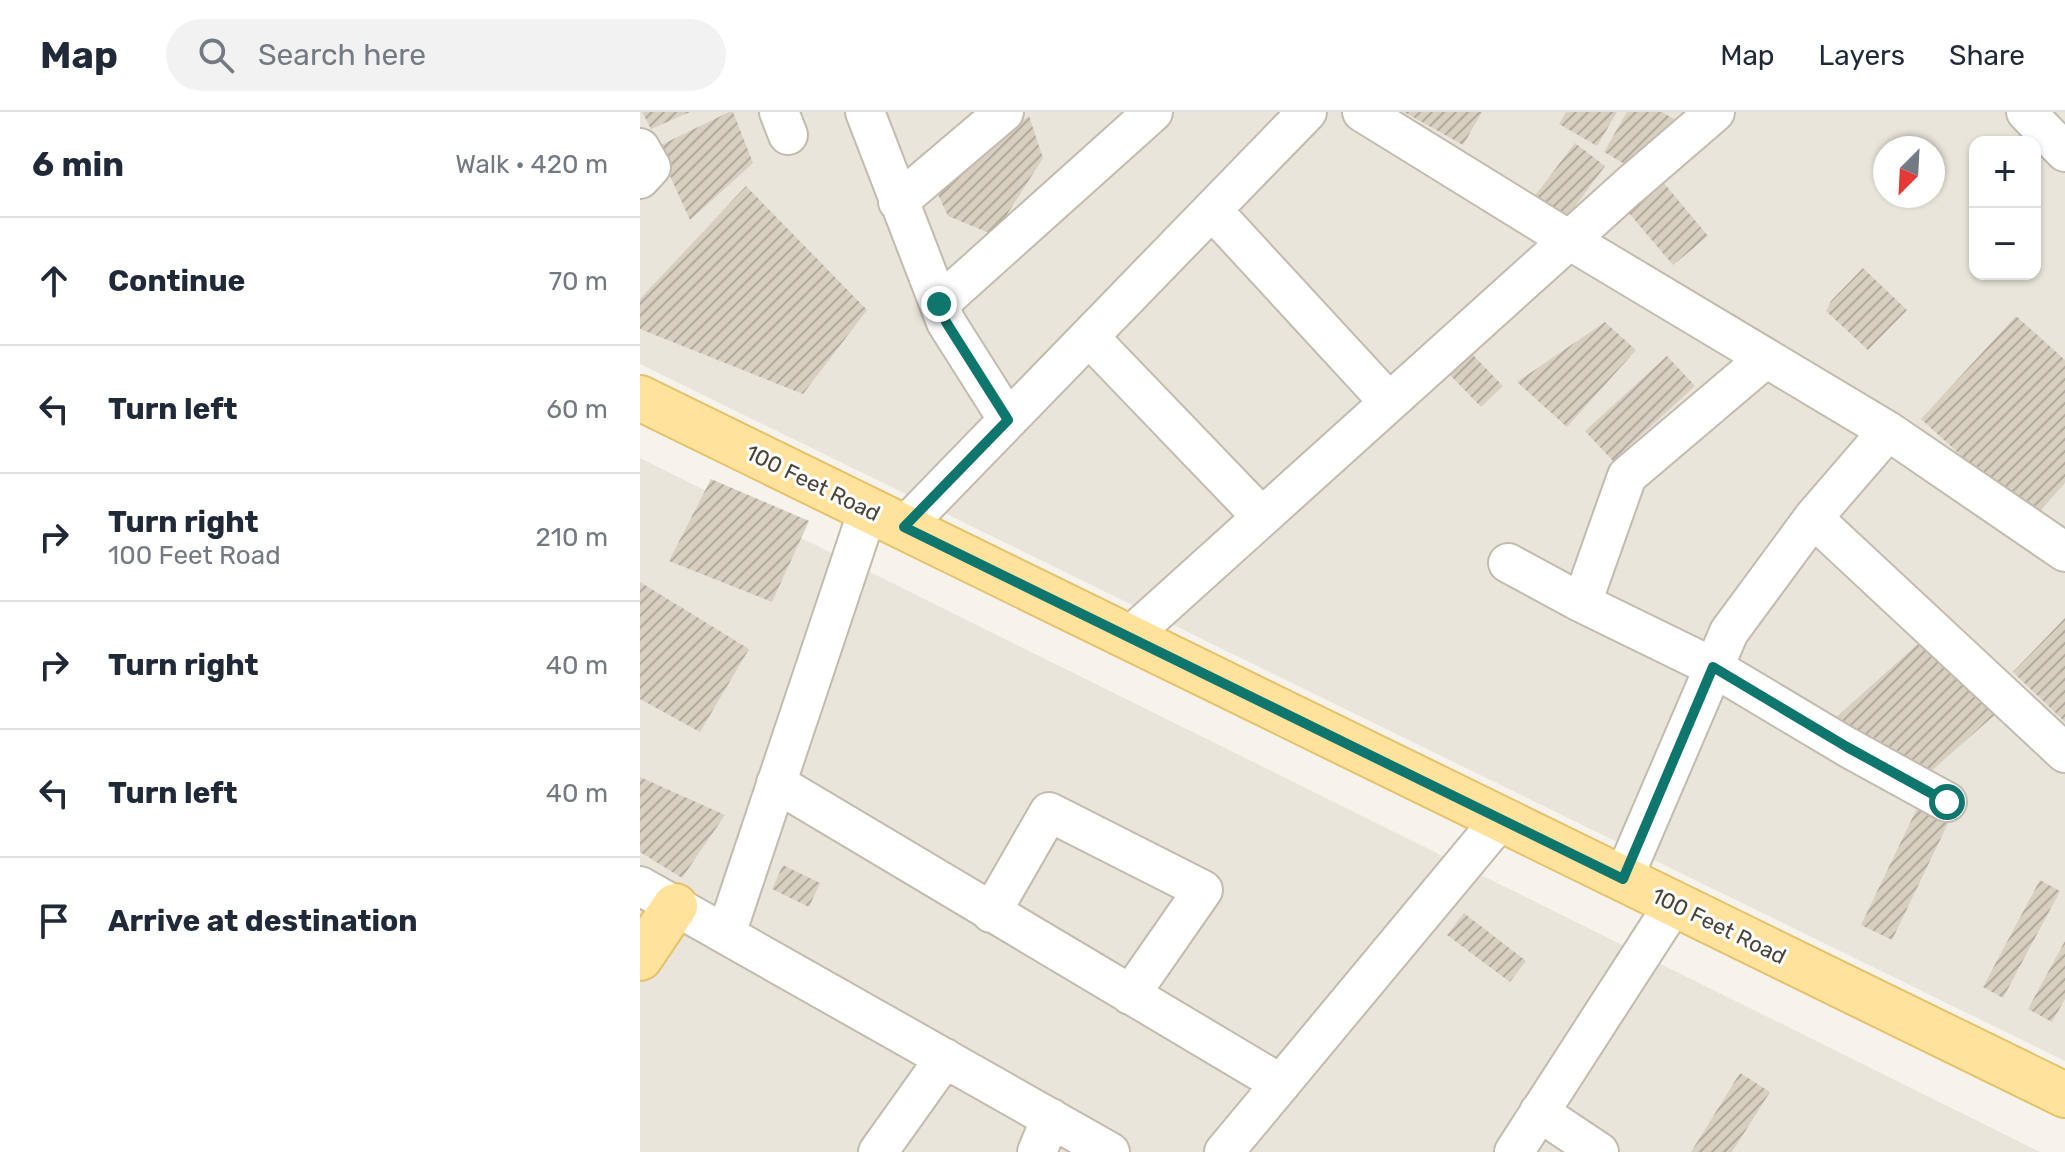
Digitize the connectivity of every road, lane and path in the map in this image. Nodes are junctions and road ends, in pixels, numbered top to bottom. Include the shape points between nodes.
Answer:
1 (865, 112) edge
2 (1004, 112) edge
3 (1153, 112) edge
4 (1307, 112) edge
5 (1362, 112) edge
6 (2026, 112) edge
7 (1704, 115) edge
8 (640, 148) edge
9 (2065, 152) edge
10 (640, 179) edge
11 (898, 202) junction
12 (1212, 210) junction
13 (1569, 240) junction
14 (939, 304) junction
15 (1089, 337) junction
16 (1766, 358) junction
17 (640, 398) edge
18 (1389, 402) junction
19 (1008, 420) junction
20 (1888, 431) junction
21 (1262, 517) junction
22 (886, 518) junction
23 (1813, 518) junction
24 (2065, 552) edge
25 (1508, 563) dead end
26 (1582, 603) junction
27 (1129, 637) junction
28 (1713, 667) junction
29 (2065, 753) edge
30 (776, 783) junction
31 (1947, 802) dead end
32 (1501, 819) junction
33 (1623, 879) junction
34 (658, 896) edge
35 (1674, 904) junction
36 (991, 913) junction
37 (726, 934) junction
38 (640, 958) edge
39 (1130, 995) junction
40 (945, 1058) junction
41 (1281, 1084) junction
42 (2065, 1095) edge
43 (1539, 1112) junction
44 (1044, 1135) edge
45 (878, 1152) edge
46 (1110, 1152) edge
47 (1224, 1152) edge
48 (1514, 1152) edge
49 (1599, 1152) edge

1 - 11 street
2 - 11 street
3 - 14 street
4 - 12 street
5 - 13 street
6 - 9 street
7 - 13 street
8 - 10 street via 651,167
11 - 14 street
12 - 15 street
12 - 18 street
13 - 16 street
13 - 18 street
14 - 19 street
15 - 19 street
15 - 21 street
16 - 20 street
16 - 26 street via 1627,476
17 - 22 main road, 100 Feet Road
18 - 21 street
19 - 22 street
20 - 23 street
20 - 24 street
21 - 27 street
22 - 27 main road, 100 Feet Road
22 - 30 street
23 - 28 street via 1729,632
23 - 29 street
25 - 26 street
26 - 28 street
27 - 32 main road, 100 Feet Road
28 - 31 street
28 - 33 street
30 - 36 street
30 - 37 street
32 - 33 main road, 100 Feet Road
32 - 41 street
33 - 35 main road, 100 Feet Road
34 - 37 street
34 - 38 main road
35 - 42 main road, 100 Feet Road
35 - 43 street
36 - 39 street
36 - 39 street via 1049,812 1203,890
37 - 40 street
39 - 41 street
40 - 44 street
40 - 45 street
41 - 47 street
43 - 48 street
43 - 49 street
44 - 46 street

